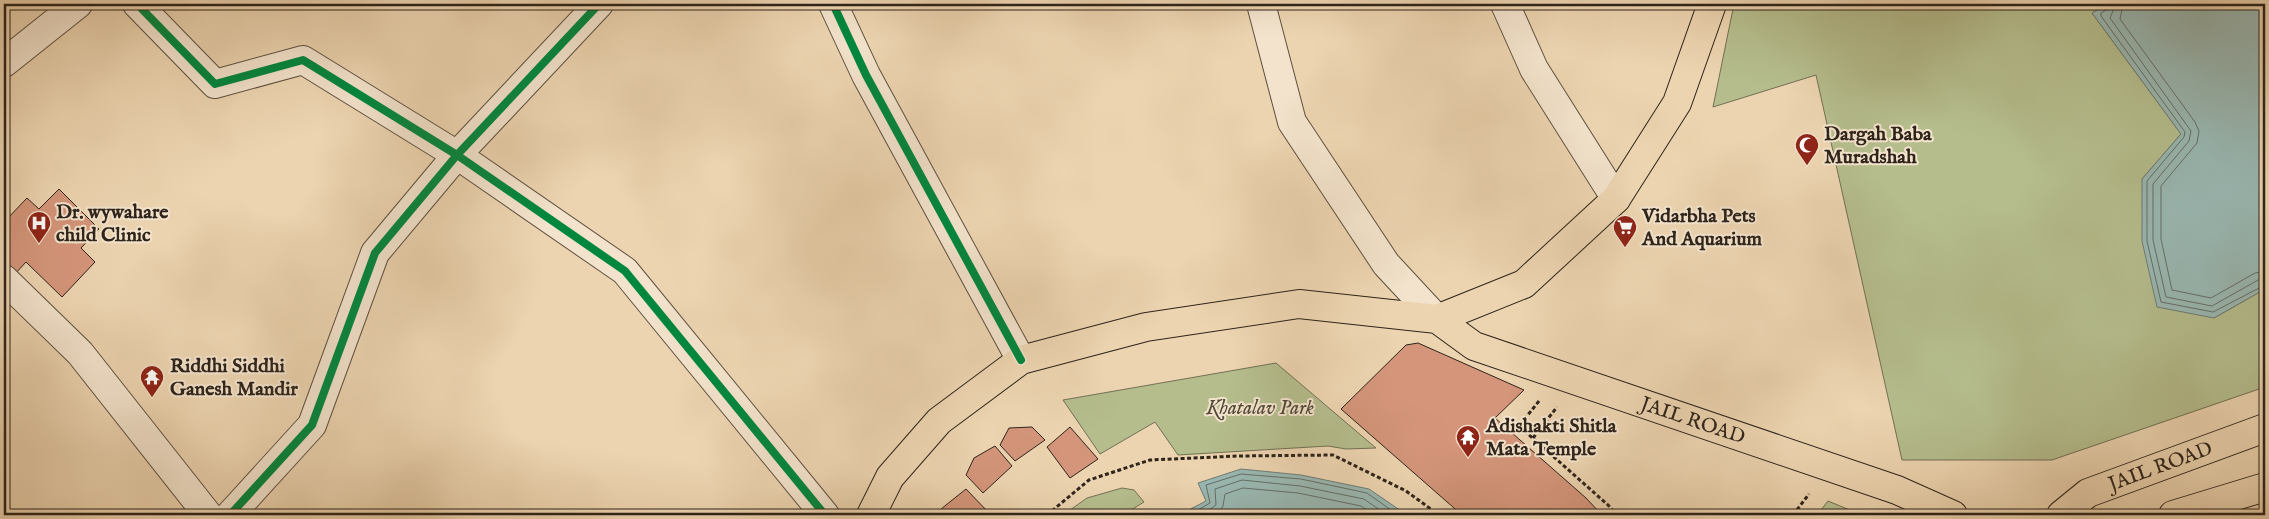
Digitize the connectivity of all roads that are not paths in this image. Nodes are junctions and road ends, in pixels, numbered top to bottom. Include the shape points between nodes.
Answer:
1 (78, 4) edge
2 (137, 4) edge
3 (599, 4) edge
4 (833, 4) edge
5 (1260, 4) edge
6 (1505, 4) edge
7 (1712, 4) edge
8 (4, 62) edge
9 (457, 154) junction
10 (1616, 199) junction
11 (4, 279) edge
12 (1437, 319) junction
13 (1021, 360) junction
14 (2265, 428) edge
15 (2265, 487) edge
16 (208, 515) edge
17 (230, 515) edge
18 (825, 515) edge
19 (871, 515) edge
20 (1953, 515) edge
21 (2061, 515) edge
22 (2173, 515) edge

1 - 8 street
2 - 9 street via 215,84 302,60
3 - 9 street
4 - 13 street via 866,75
5 - 12 street via 1292,122 1386,264
6 - 10 street via 1534,69
7 - 10 main road via 1677,103
9 - 17 street via 375,253 312,426
9 - 18 street via 625,271
10 - 12 main road via 1524,284
11 - 16 street via 80,354
12 - 13 main road via 1299,304 1146,326
12 - 20 main road, JAIL ROAD via 1474,346 1897,490
13 - 19 main road via 939,421 890,477
14 - 21 main road, JAIL ROAD via 2088,493
15 - 22 main road

